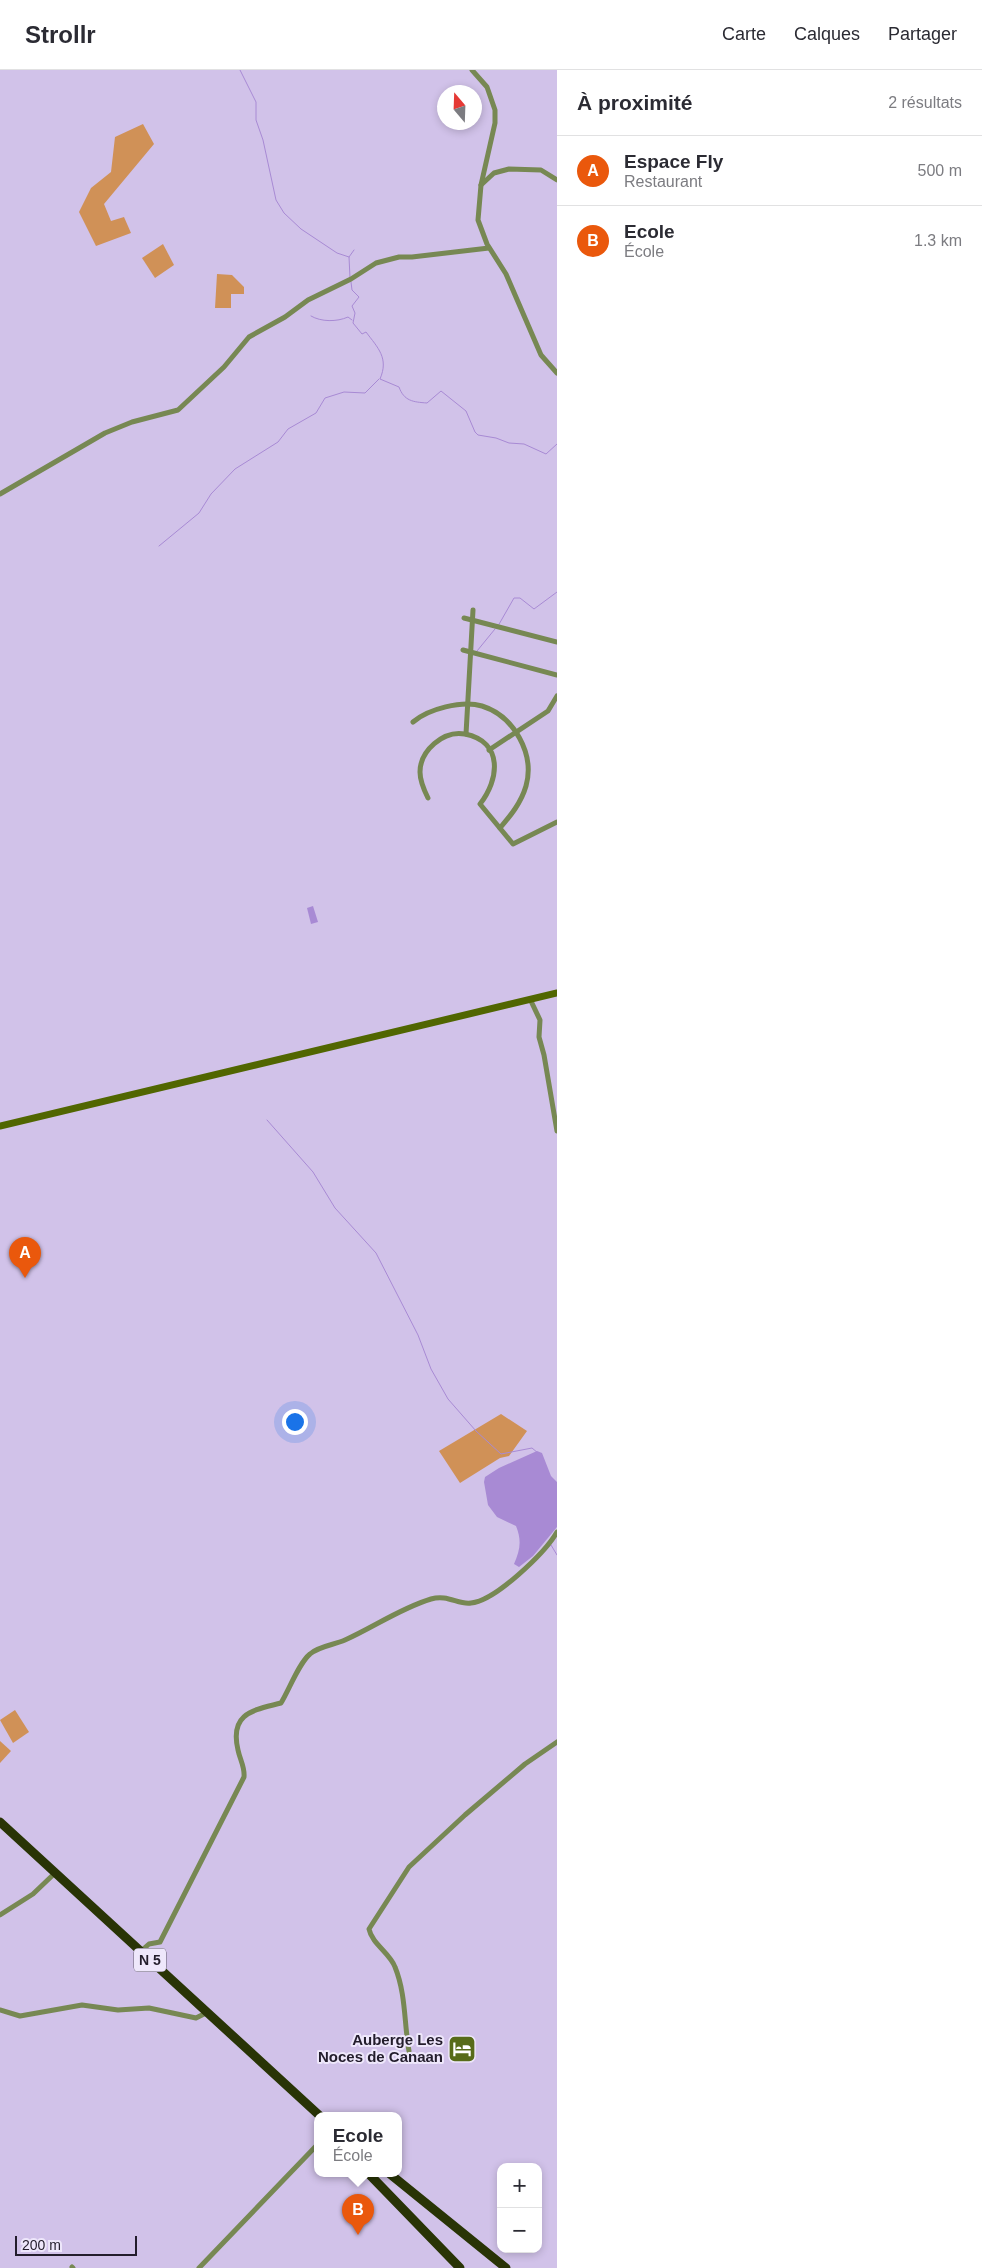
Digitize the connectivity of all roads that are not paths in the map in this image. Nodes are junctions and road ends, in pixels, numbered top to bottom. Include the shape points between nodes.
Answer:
1 (472, 70) edge
2 (557, 180) edge
3 (481, 185) junction
4 (489, 248) junction
5 (557, 374) edge
6 (0, 494) edge
7 (473, 610) dead end
8 (464, 618) dead end
9 (472, 621) junction
10 (557, 642) edge
11 (463, 650) dead end
12 (471, 652) junction
13 (557, 676) edge
14 (557, 696) edge
15 (467, 705) junction
16 (413, 722) dead end
17 (516, 733) junction
18 (466, 734) junction
19 (489, 750) junction
20 (428, 798) dead end
21 (557, 822) edge
22 (500, 828) junction
23 (557, 993) edge
24 (530, 999) junction
25 (0, 1126) edge
26 (557, 1131) edge
27 (557, 1532) edge
28 (557, 1742) edge
29 (0, 1822) edge
30 (55, 1873) junction
31 (0, 1915) edge
32 (140, 1952) junction
33 (0, 2010) edge
34 (206, 2013) junction
35 (409, 2052) dead end
36 (314, 2113) edge
37 (314, 2148) edge
38 (372, 2177) edge
39 (394, 2177) edge
40 (199, 2268) edge
41 (460, 2268) edge
42 (506, 2268) edge

1 - 3 street via 488,87 495,110
2 - 3 street via 541,170 509,169 494,173
3 - 4 street via 478,220
4 - 5 street via 506,274 541,355
4 - 6 street via 399,257 376,263 249,337 178,410 105,433
7 - 9 street
8 - 9 street
9 - 10 street
9 - 12 street
11 - 12 street
12 - 13 street
12 - 15 street
14 - 17 street via 548,711
15 - 16 street via 431,710
15 - 17 street via 482,706 496,714
15 - 18 street
17 - 19 street
17 - 22 street via 527,758 526,784 516,808
18 - 19 street
18 - 20 street via 447,736 426,752 420,773
19 - 22 street via 496,765 495,775 480,804
21 - 22 street via 513,844
23 - 24 street
24 - 25 street
24 - 26 street via 540,1020 538,1037
27 - 32 street via 535,1559 498,1591 471,1603 461,1603 456,1598 433,1598 343,1641 314,1651 306,1658 281,1703 263,1706 247,1714 237,1732 244,1777 162,1937 157,1944 149,1944
28 - 35 street via 519,1769 409,1867 369,1929 393,1961 399,1976
29 - 30 highway, N 5
30 - 31 street via 33,1894
30 - 32 highway, N 5
32 - 34 highway, N 5
33 - 34 street via 20,2016 82,2005 118,2010 149,2008 196,2018
34 - 36 highway, N 5
37 - 40 street
38 - 41 highway
39 - 42 highway

